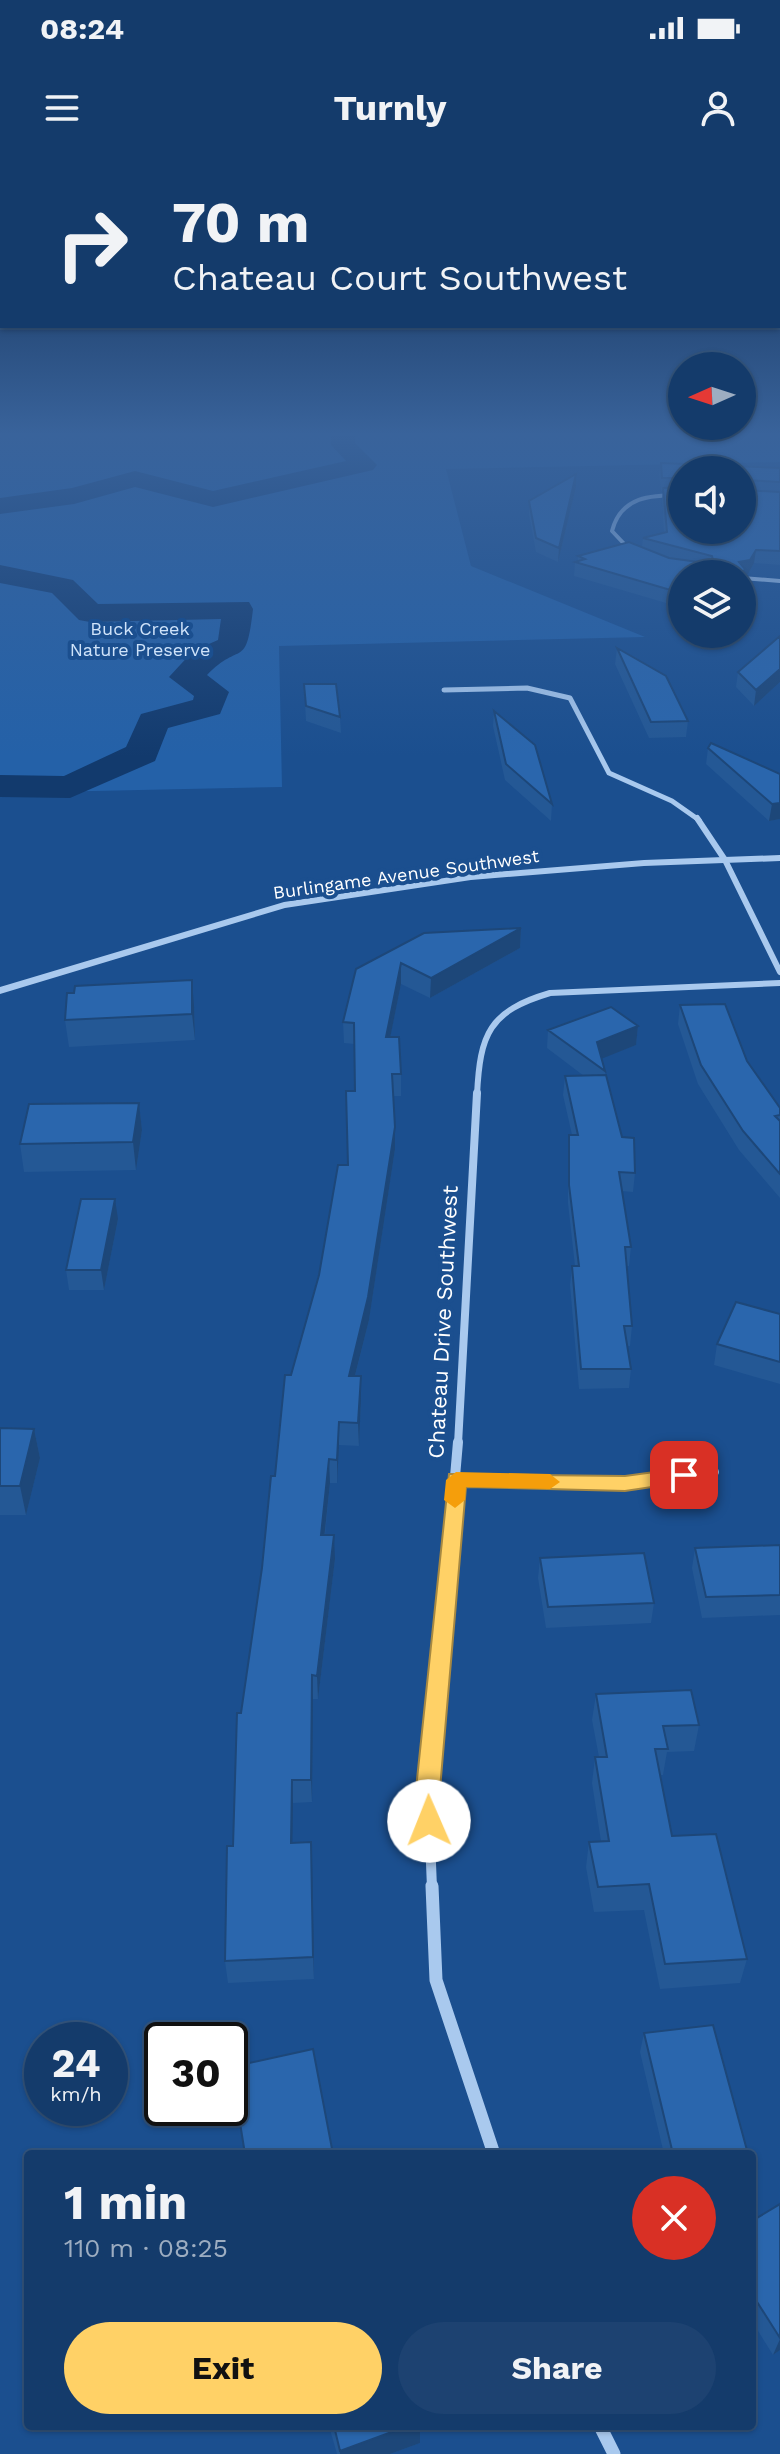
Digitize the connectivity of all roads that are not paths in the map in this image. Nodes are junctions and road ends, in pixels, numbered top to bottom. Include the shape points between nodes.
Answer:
1 (618, 542) edge
2 (635, 553) edge
3 (756, 579) edge
4 (780, 581) edge
5 (444, 690) dead end
6 (780, 858) edge
7 (725, 860) junction
8 (780, 972) edge
9 (780, 983) edge
10 (0, 991) edge
11 (714, 1472) dead end
12 (456, 1480) junction
13 (493, 2150) edge
14 (602, 2430) edge
15 (614, 2454) edge

1 - 2 street
3 - 4 street
5 - 7 street via 562,693 570,698 609,773 672,801 703,823
6 - 7 street, Burlingame Avenue Southwest
7 - 8 street
7 - 10 street, Burlingame Avenue Southwest via 471,877 284,905
9 - 12 street, Chateau Drive Southwest via 550,993 518,1002 491,1021 479,1056
11 - 12 street via 625,1483
12 - 13 street, Chateau Drive Southwest via 428,1789 436,1980
14 - 15 street

